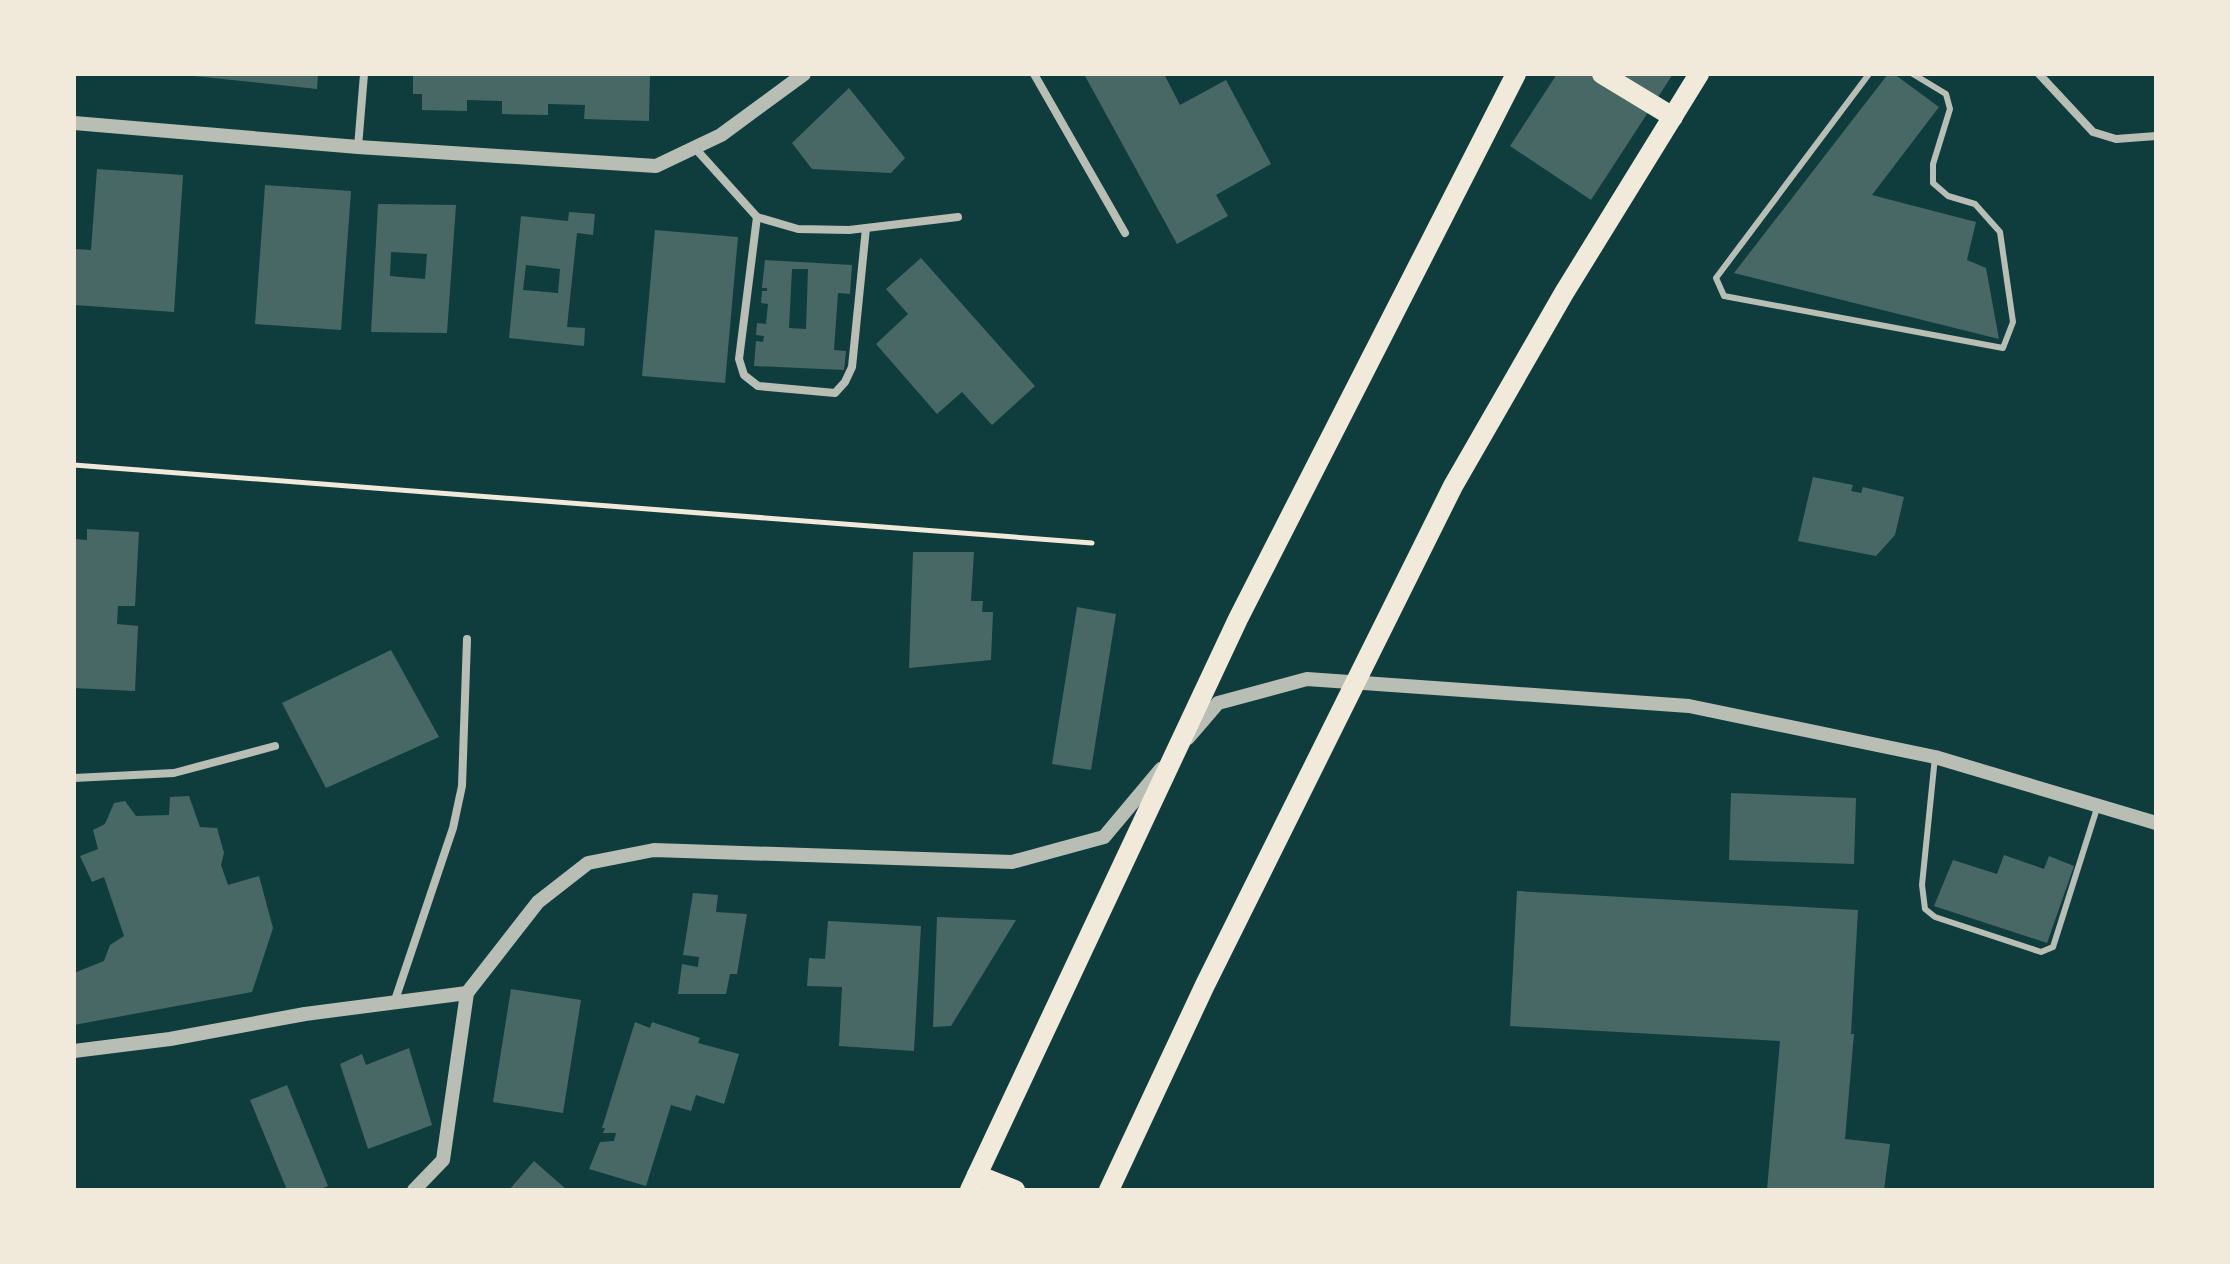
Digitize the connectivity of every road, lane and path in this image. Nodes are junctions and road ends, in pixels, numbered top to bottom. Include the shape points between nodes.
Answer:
1 (364, 74) edge
2 (804, 74) edge
3 (1034, 74) edge
4 (1516, 74) edge
5 (1602, 74) edge
6 (1699, 74) edge
7 (1869, 74) edge
8 (1913, 74) edge
9 (2039, 74) edge
10 (1673, 117) junction
11 (74, 123) edge
12 (2156, 136) edge
13 (358, 147) junction
14 (694, 147) junction
15 (757, 217) junction
16 (958, 217) dead end
17 (866, 228) junction
18 (1125, 233) dead end
19 (74, 465) edge
20 (1092, 543) dead end
21 (467, 639) dead end
22 (275, 746) dead end
23 (1935, 757) junction
24 (74, 778) edge
25 (2098, 805) junction
26 (2156, 823) edge
27 (467, 993) junction
28 (394, 1003) junction
29 (74, 1051) edge
30 (973, 1182) edge
31 (414, 1190) edge
32 (1015, 1190) edge
33 (1109, 1190) edge

1 - 13 street
2 - 14 street via 721,135
3 - 18 street
4 - 30 main road via 1238,619
5 - 10 main road
6 - 10 main road
7 - 8 lane via 1716,278 1724,296 2003,348 2013,322 2000,232 1975,204 1948,196 1933,183 1933,164 1950,109 1946,94
9 - 12 street via 2093,132 2116,139
10 - 33 main road via 1453,486
11 - 13 street
13 - 14 street via 656,166
14 - 15 street
15 - 17 street via 798,229
15 - 17 street via 739,359 744,375 758,386 835,393 845,382 852,367
16 - 17 street
19 - 20 path
21 - 28 street via 462,786
22 - 24 street via 174,773
23 - 25 street
23 - 25 lane via 1922,885 1925,909 1935,917 2041,952 2053,947
23 - 27 street via 1689,706 1307,679 1218,703 1104,837 1012,862 654,850 588,863 538,902
25 - 26 street
27 - 28 street
27 - 31 street via 443,1160
28 - 29 street
30 - 32 main road

